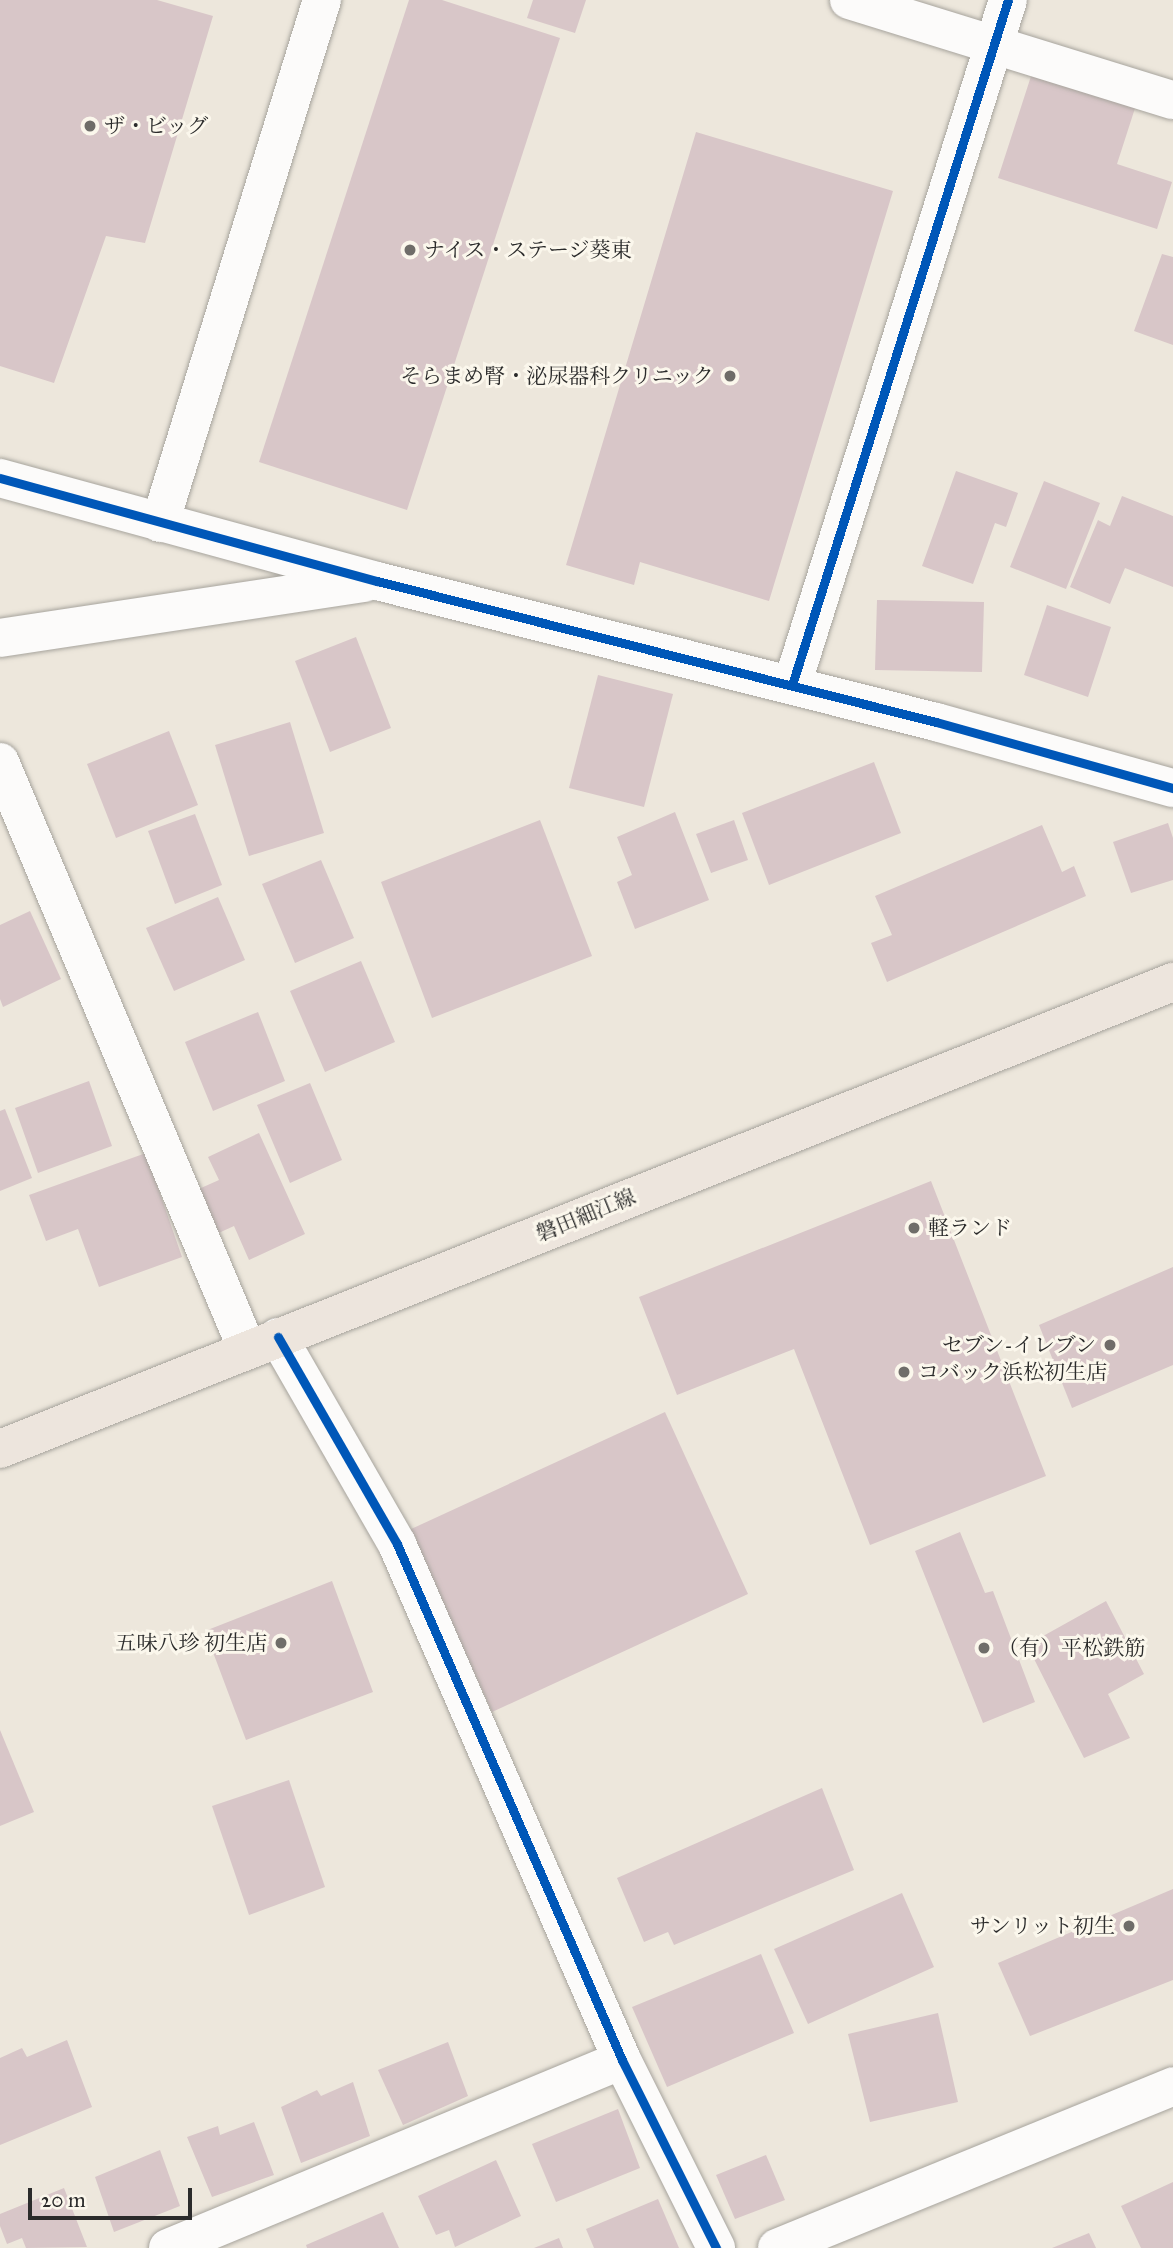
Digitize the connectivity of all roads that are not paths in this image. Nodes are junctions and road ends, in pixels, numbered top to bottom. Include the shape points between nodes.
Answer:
1 (322, 0) edge
2 (849, 0) edge
3 (1008, 0) edge
4 (994, 46) junction
5 (1173, 100) edge
6 (0, 478) edge
7 (160, 523) junction
8 (377, 581) junction
9 (0, 638) edge
10 (792, 685) junction
11 (0, 762) edge
12 (1173, 788) edge
13 (1173, 982) edge
14 (262, 1343) junction
15 (0, 1449) edge
16 (622, 2060) junction
17 (1173, 2086) edge
18 (168, 2248) edge
19 (716, 2248) edge
20 (778, 2248) edge

1 - 7 street
2 - 4 street
3 - 4 street
4 - 5 street
4 - 10 street
6 - 7 street
7 - 8 street
8 - 9 street
8 - 10 street
10 - 12 street
11 - 14 street
13 - 14 main road, 磐田細江線
14 - 15 main road, 磐田細江線
14 - 16 street via 397,1544
16 - 18 street
16 - 19 street
17 - 20 street

